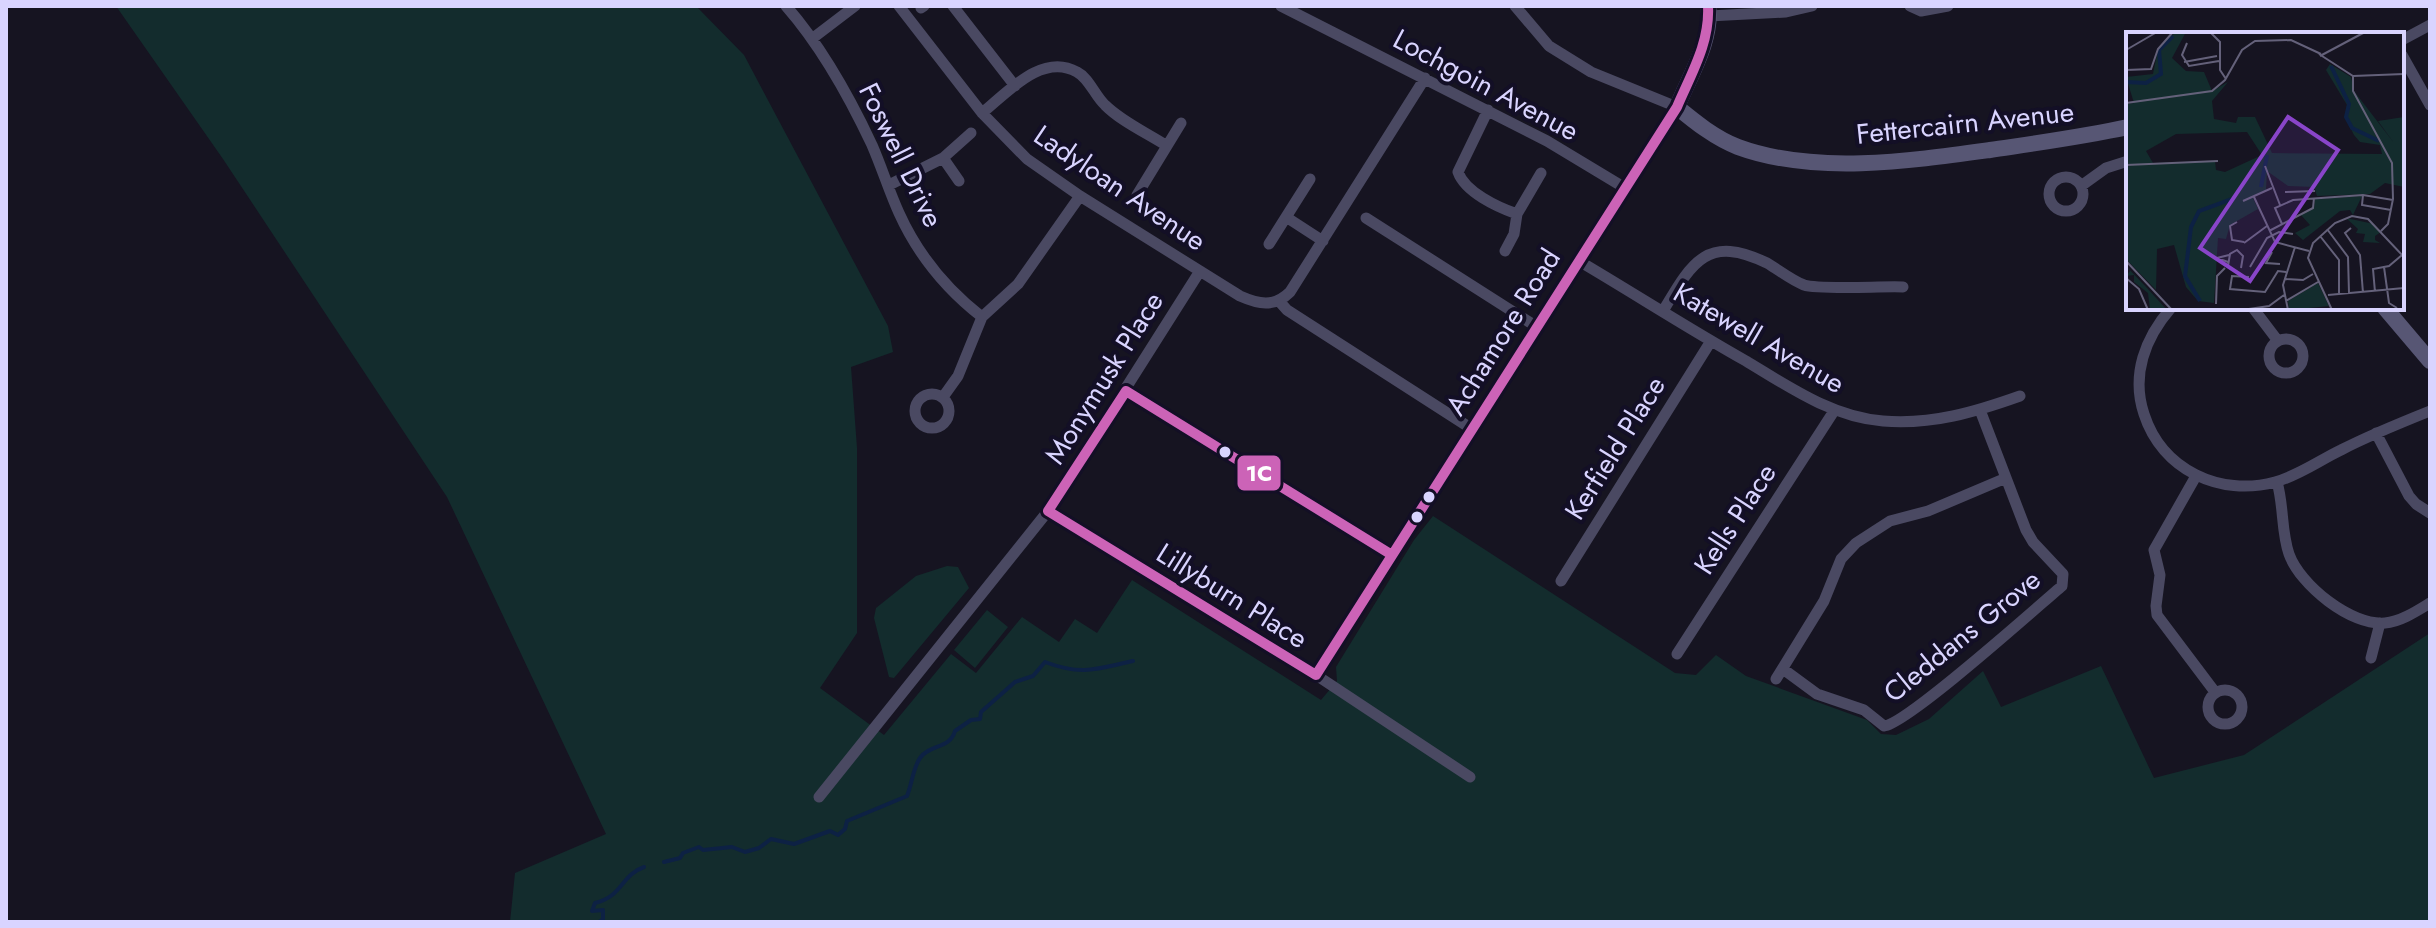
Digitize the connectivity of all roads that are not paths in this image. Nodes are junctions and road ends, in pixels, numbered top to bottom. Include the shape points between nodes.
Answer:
1 (786, 6) edge
2 (855, 6) edge
3 (899, 6) edge
4 (953, 6) edge
5 (1281, 6) edge
6 (1515, 6) edge
7 (1910, 6) edge
8 (1948, 6) edge
9 (1805, 7) edge
10 (1709, 11) edge
11 (2430, 25) edge
12 (813, 38) junction
13 (2404, 39) edge
14 (2404, 59) edge
15 (1425, 78) junction
16 (1015, 86) junction
17 (2430, 105) edge
18 (1677, 107) junction
19 (1488, 110) junction
20 (982, 113) junction
21 (1181, 123) dead end
22 (2126, 127) edge
23 (971, 133) dead end
24 (1167, 146) junction
25 (943, 158) junction
26 (2126, 162) edge
27 (1541, 173) dead end
28 (1310, 179) dead end
29 (959, 181) dead end
30 (889, 185) junction
31 (2081, 186) dead end
32 (1625, 188) junction
33 (1137, 195) dead end
34 (1080, 196) junction
35 (1517, 214) junction
36 (1286, 217) junction
37 (1366, 218) dead end
38 (1323, 241) junction
39 (1269, 244) dead end
40 (1505, 251) dead end
41 (1579, 261) junction
42 (1200, 271) junction
43 (1903, 287) dead end
44 (1277, 302) junction
45 (2169, 310) edge
46 (2255, 310) edge
47 (2387, 310) edge
48 (1663, 311) junction
49 (982, 317) junction
50 (1537, 327) junction
51 (1711, 341) junction
52 (2278, 341) dead end
53 (2430, 361) edge
54 (1126, 391) junction
55 (2020, 396) dead end
56 (943, 397) dead end
57 (1980, 410) junction
58 (1834, 411) junction
59 (2430, 411) edge
60 (1472, 429) junction
61 (2376, 433) junction
62 (2196, 476) junction
63 (2006, 478) junction
64 (2277, 482) junction
65 (1048, 511) junction
66 (2430, 513) edge
67 (1392, 555) junction
68 (1561, 581) dead end
69 (2430, 603) edge
70 (2380, 623) junction
71 (1677, 654) dead end
72 (2371, 658) dead end
73 (1316, 675) junction
74 (2215, 692) dead end
75 (1470, 777) dead end
76 (819, 797) dead end

1 - 12 street, Foswell Drive
2 - 12 street
3 - 20 street, Ladyloan Avenue
4 - 16 street
5 - 15 street, Lochgoin Avenue
6 - 18 street via 1549,46 1591,72
7 - 8 street via 1921,11
9 - 10 street
10 - 18 street, Achamore Road via 1698,60
11 - 13 street
12 - 30 street, Foswell Drive via 855,110
14 - 17 street
15 - 19 street, Lochgoin Avenue
15 - 38 street
16 - 20 street
16 - 24 street via 1050,66 1078,72 1111,111
18 - 22 street, Fettercairn Avenue via 1737,147 1811,164 1918,160
18 - 32 street, Achamore Road
19 - 32 street, Lochgoin Avenue
19 - 35 street via 1460,162 1459,177
20 - 34 street, Ladyloan Avenue via 1027,159
21 - 24 street
23 - 25 street
24 - 33 street
25 - 29 street
25 - 30 street
26 - 31 street
27 - 35 street
28 - 36 street
30 - 49 street, Foswell Drive via 925,259 950,291
32 - 41 street, Achamore Road
34 - 42 street, Ladyloan Avenue
34 - 49 street via 1018,284
35 - 40 street
36 - 38 street
36 - 39 street
37 - 50 street
38 - 44 street via 1290,292
41 - 48 street, Katewell Avenue
41 - 50 street, Achamore Road
42 - 44 street, Ladyloan Avenue via 1252,302
42 - 54 street, Monymusk Place
43 - 48 street via 1807,286 1736,251 1709,253 1686,271
44 - 60 street
45 - 62 street via 2144,352 2140,396 2156,440
46 - 52 street
47 - 53 street
48 - 51 street, Katewell Avenue
49 - 56 street via 958,376
50 - 60 street, Achamore Road
51 - 58 street, Katewell Avenue
51 - 68 street, Kerfield Place
54 - 65 street, Monymusk Place
54 - 67 street
55 - 57 street, Katewell Avenue
57 - 58 street, Katewell Avenue via 1913,422
57 - 63 street, Cleddans Grove
58 - 71 street, Kells Place
59 - 61 street
60 - 67 street, Achamore Road
61 - 64 street
61 - 66 street via 2409,496
62 - 64 street via 2238,487
62 - 74 street via 2154,550 2160,575 2156,606 2160,622
63 - 63 street, Cleddans Grove via 1890,521 1856,543 1841,559 1824,601 1779,674 1891,725 2062,586 2063,574 2033,542
64 - 70 street via 2289,556 2302,579 2344,611
65 - 73 street, Lillyburn Place
65 - 76 street, Monymusk Place
67 - 73 street, Achamore Road
69 - 70 street
70 - 72 street
73 - 75 street, Lillyburn Place

